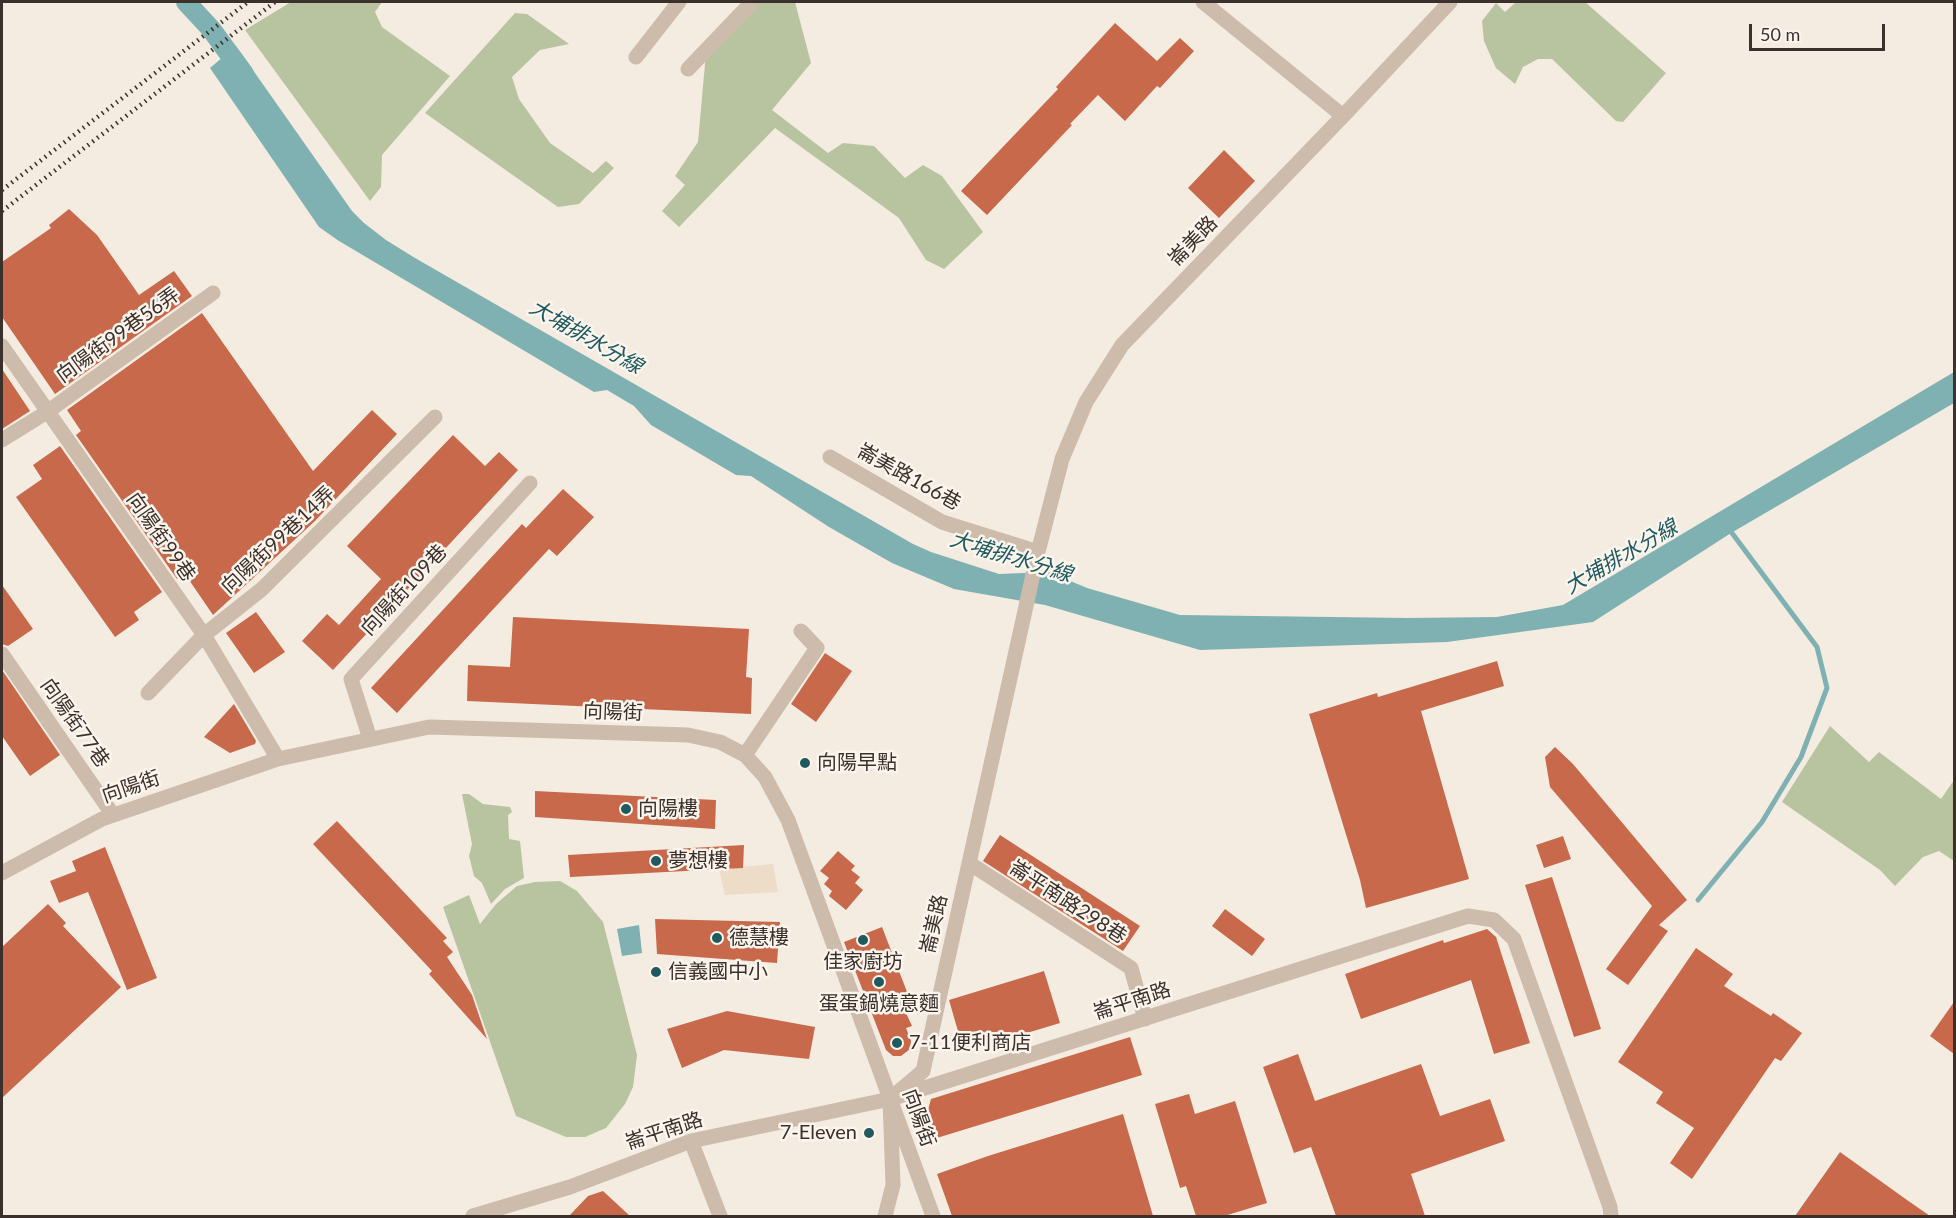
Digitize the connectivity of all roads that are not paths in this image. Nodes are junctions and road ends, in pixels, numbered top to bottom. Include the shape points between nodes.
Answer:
1 (679, 2) edge
2 (752, 2) edge
3 (1203, 2) edge
4 (1450, 2) edge
5 (636, 57) dead end
6 (688, 69) dead end
7 (1343, 116) junction
8 (213, 292) dead end
9 (2, 346) edge
10 (47, 412) junction
11 (435, 417) dead end
12 (2, 440) edge
13 (830, 457) dead end
14 (530, 483) dead end
15 (1038, 552) junction
16 (801, 631) dead end
17 (204, 635) junction
18 (2, 654) edge
19 (148, 693) dead end
20 (370, 739) junction
21 (745, 755) junction
22 (278, 759) junction
23 (113, 815) junction
24 (969, 863) junction
25 (2, 873) edge
26 (1145, 1018) junction
27 (890, 1099) junction
28 (691, 1141) junction
29 (473, 1216) edge
30 (720, 1216) edge
31 (885, 1216) edge
32 (933, 1216) edge
33 (1611, 1216) edge

1 - 5 street
2 - 6 street
3 - 7 street
4 - 7 street, 崙美路
7 - 15 street, 崙美路 via 1122,345 1086,402 1062,459
8 - 10 street, 向陽街99巷56弄
9 - 10 street, 向陽街99巷
10 - 12 street, 向陽街99巷56弄
10 - 17 street, 向陽街99巷
11 - 17 street, 向陽街99巷14弄 via 262,589
13 - 15 street, 崙美路166巷 via 942,522
14 - 20 street, 向陽街109巷 via 351,679
15 - 24 street, 崙美路
16 - 21 street via 817,648
17 - 19 street, 向陽街99巷14弄
17 - 22 street, 向陽街99巷
18 - 23 street, 向陽街77巷
20 - 21 street, 向陽街 via 429,727 688,735 720,742
20 - 22 street, 向陽街
21 - 27 street, 向陽街 via 765,777 789,820
22 - 23 street, 向陽街
23 - 25 street, 向陽街
24 - 26 street, 崙平南路298巷 via 1131,968
24 - 27 street, 崙美路 via 923,1071
26 - 27 street, 崙平南路
26 - 33 street, 崙平南路 via 1468,916 1494,920 1514,939
27 - 28 street, 崙平南路
27 - 31 street via 893,1185
27 - 32 street, 向陽街
28 - 29 street, 崙平南路 via 570,1187
28 - 30 street

